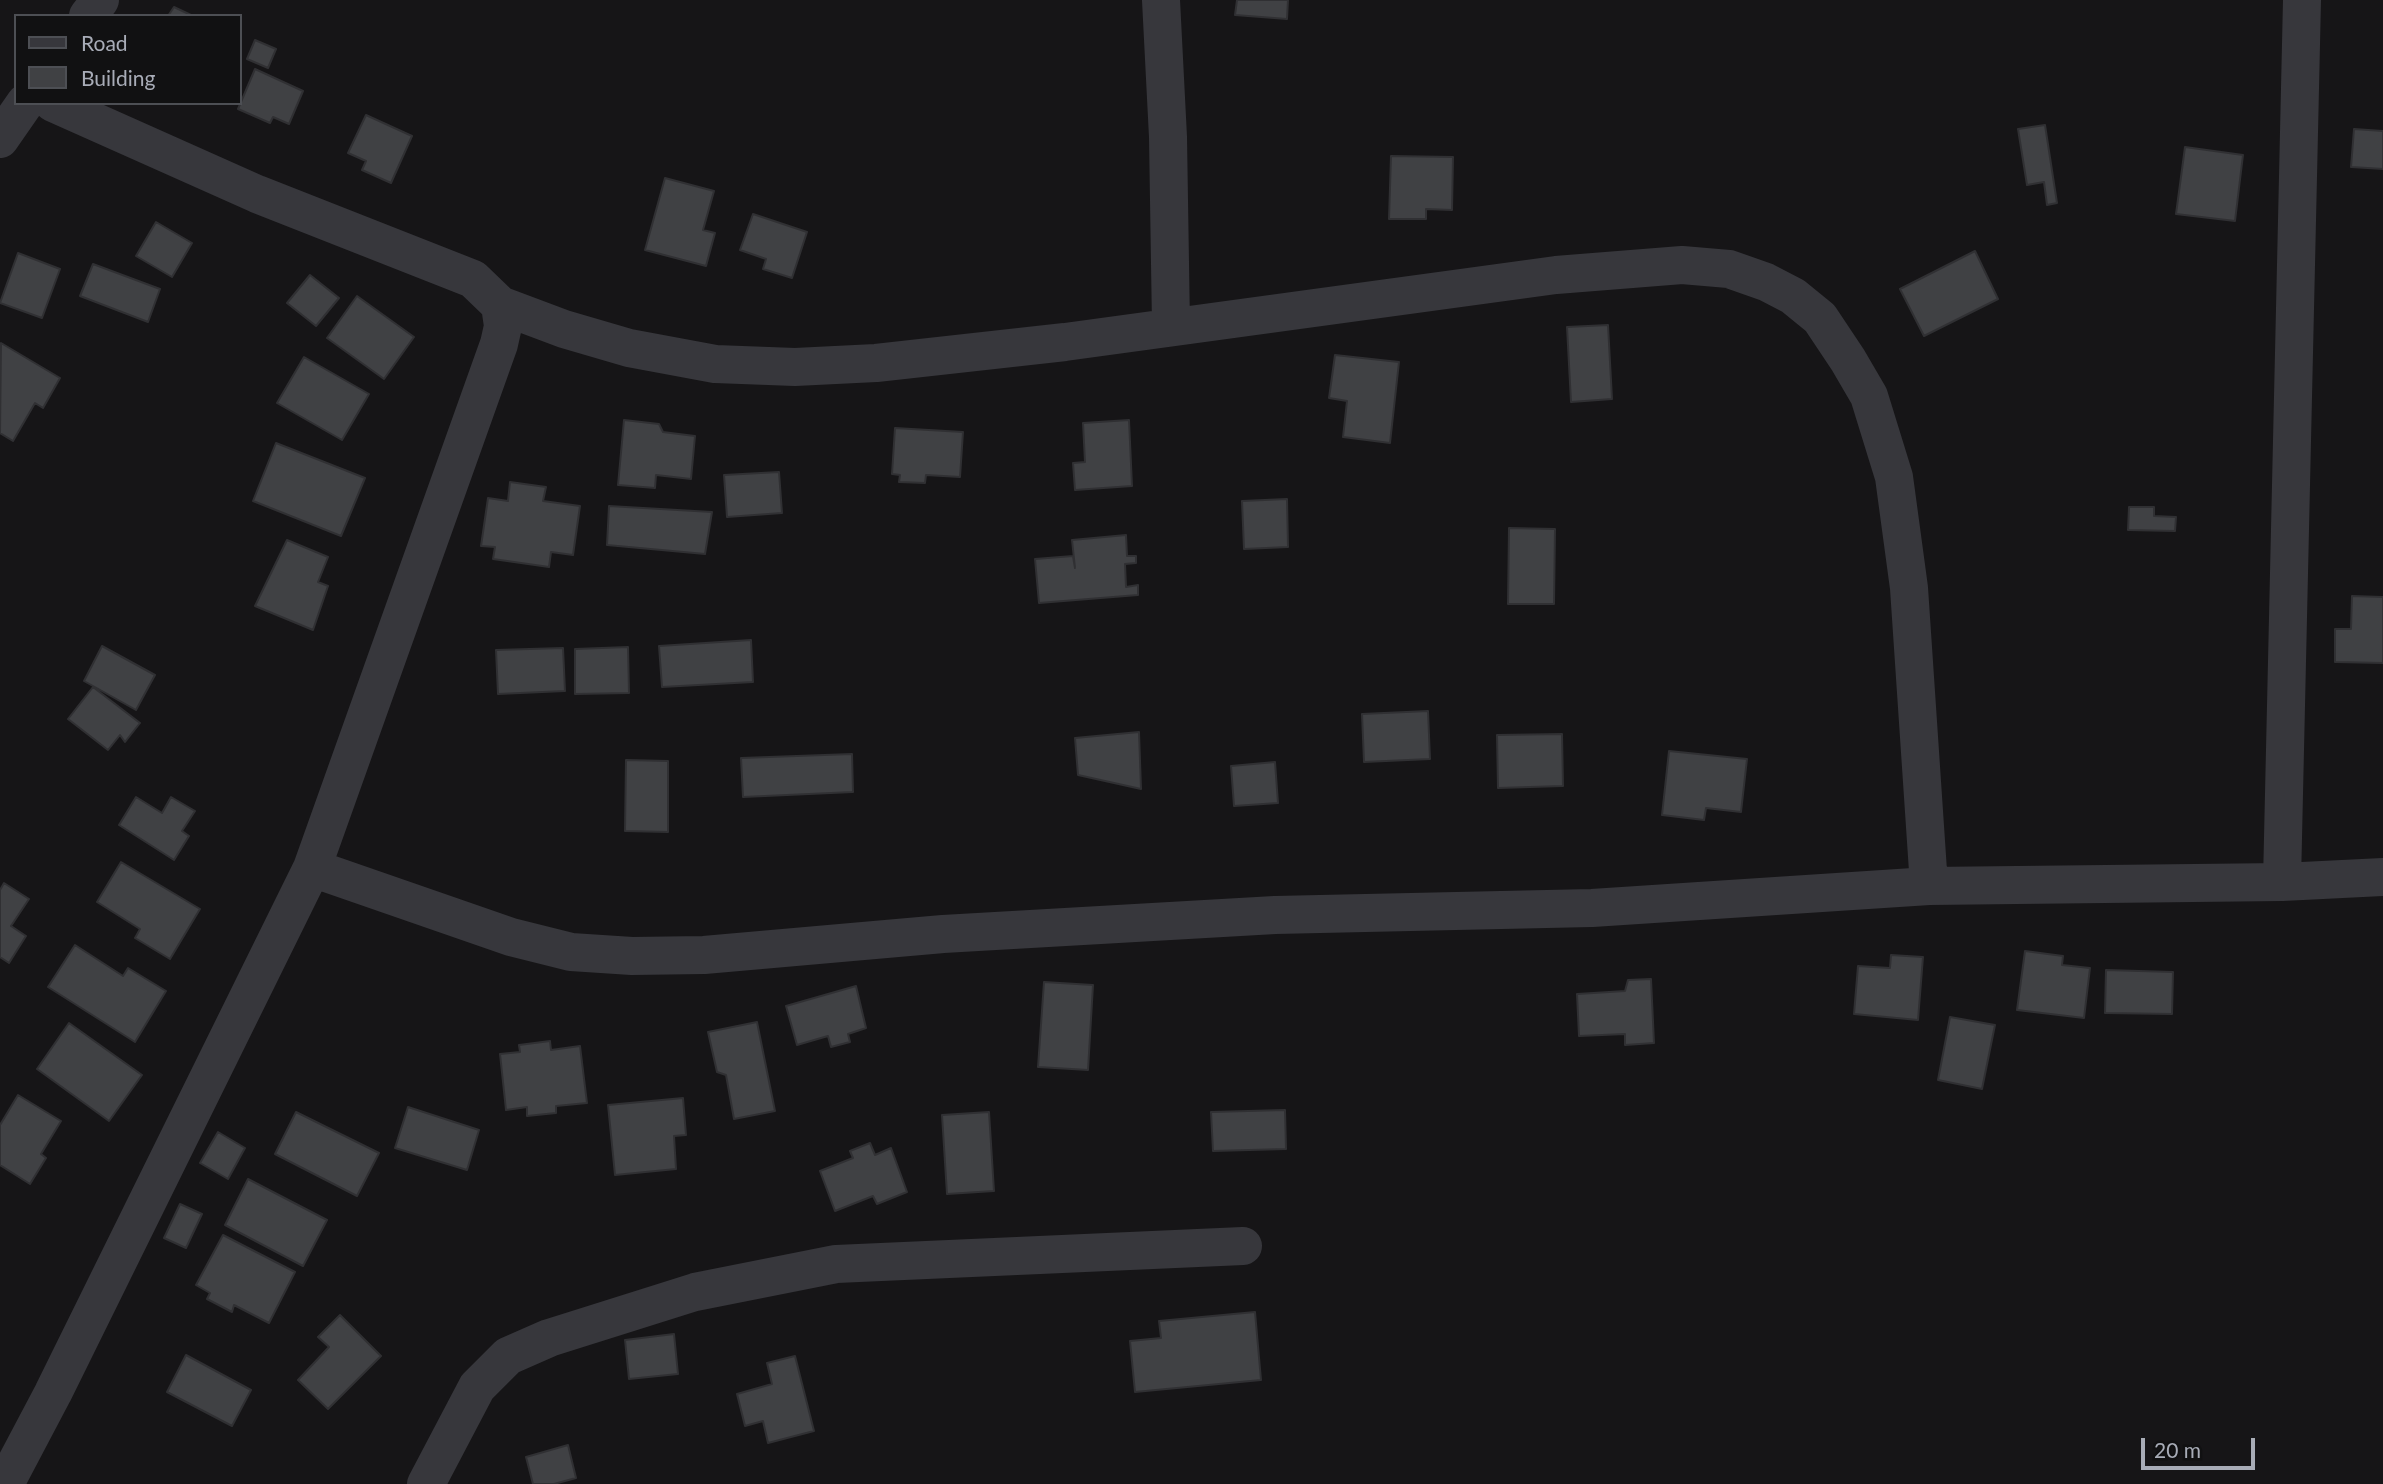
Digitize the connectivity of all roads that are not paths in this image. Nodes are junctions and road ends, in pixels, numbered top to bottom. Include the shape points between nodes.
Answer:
1 (1161, 0) edge
2 (2302, 0) edge
3 (24, 105) edge
4 (57, 105) edge
5 (0, 139) edge
6 (500, 305) junction
7 (1171, 326) junction
8 (312, 868) junction
9 (2383, 877) edge
10 (2282, 882) junction
11 (1929, 886) junction
12 (1243, 1245) dead end
13 (5, 1484) edge
14 (426, 1484) edge

1 - 7 street
2 - 10 street
3 - 5 street
4 - 6 street via 257,194 473,279
6 - 7 street via 564,329 670,358 795,367 876,363
6 - 8 street via 503,326 499,344
7 - 11 street via 1556,275 1682,265 1730,269 1793,296 1820,317 1869,396 1894,477 1909,588
8 - 11 street via 511,937 571,952 632,956 704,956 943,934 1275,915 1592,908
8 - 13 street
9 - 10 street
10 - 11 street
12 - 14 street via 836,1264 695,1292 549,1338 508,1356 477,1387

